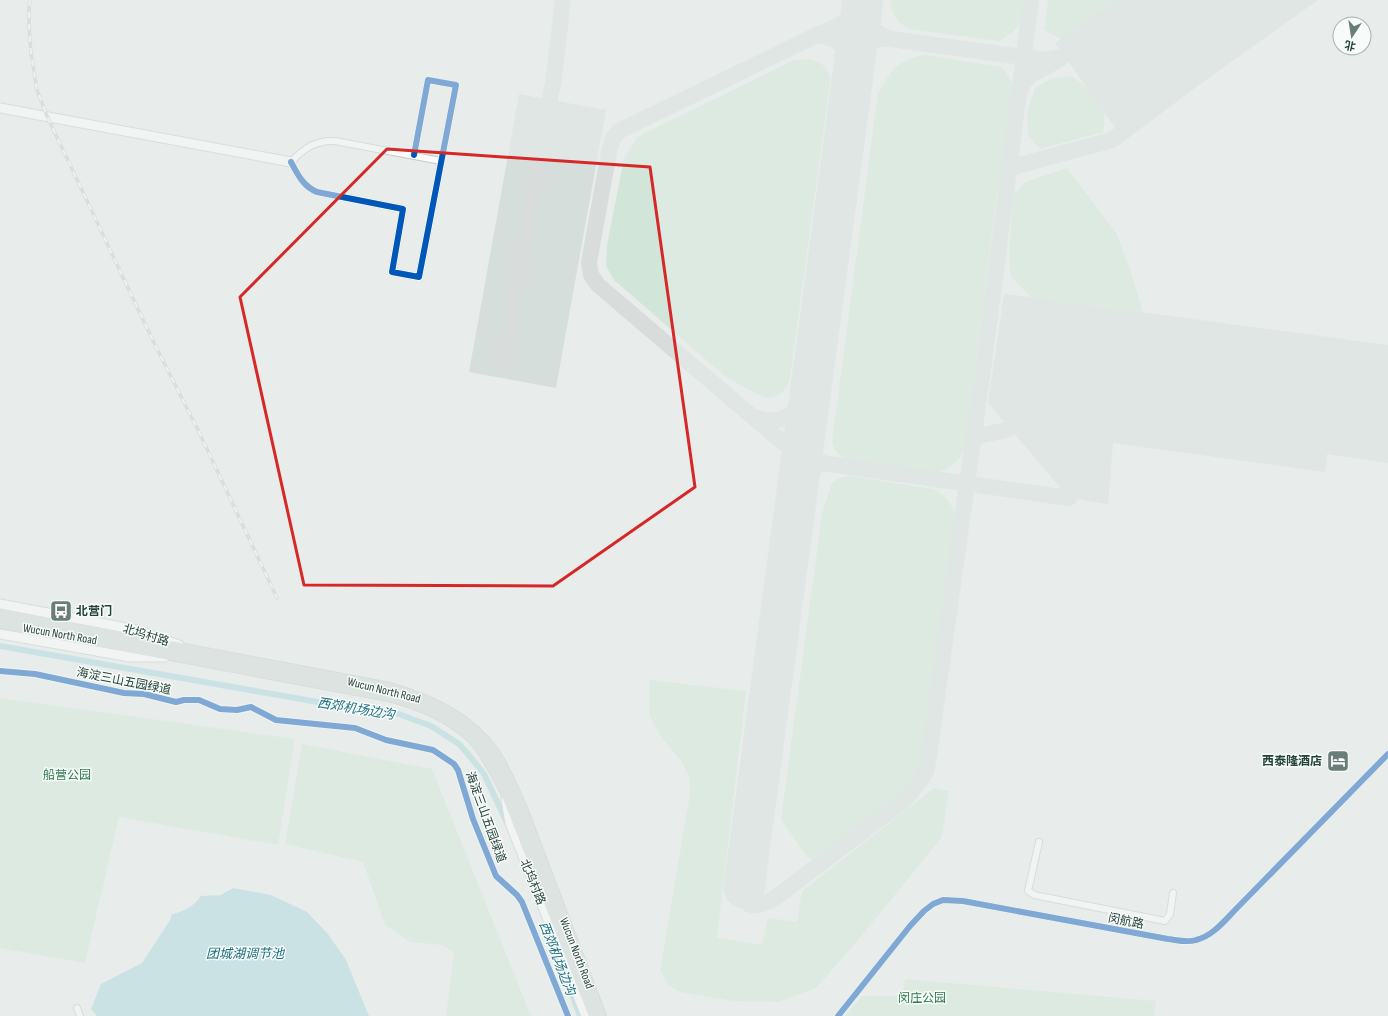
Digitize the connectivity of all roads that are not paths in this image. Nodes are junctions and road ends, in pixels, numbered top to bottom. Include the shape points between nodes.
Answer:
1 (0, 108) edge
2 (414, 155) junction
3 (441, 161) junction
4 (291, 162) junction
5 (0, 604) edge
6 (0, 614) edge
7 (0, 623) edge
8 (0, 634) edge
9 (198, 651) junction
10 (183, 657) junction
11 (1388, 754) edge
12 (505, 790) junction
13 (1039, 842) dead end
14 (1173, 893) dead end
15 (77, 1008) dead end
16 (80, 1016) edge
17 (586, 1016) edge
18 (594, 1016) edge
19 (601, 1016) edge
20 (838, 1016) edge

1 - 4 street
2 - 3 street
2 - 3 street via 428,80 456,85
2 - 4 street via 326,141 317,142 300,152
3 - 4 street via 419,277 392,272 403,209 317,192 302,182
5 - 9 street, 北坞村路 via 137,630
6 - 9 main road, Wucun North Road
7 - 10 main road, Wucun North Road
8 - 10 street, 北坞村路 via 130,657
9 - 19 main road, Wucun North Road via 390,688 434,704 458,717 478,733 495,754 521,806
10 - 12 main road, Wucun North Road via 388,696 432,710 473,739
11 - 20 street, 闵航路 via 1207,936 1196,940 1168,940 963,901 943,900 933,904 910,926
12 - 17 street, 北坞村路 via 510,823
12 - 18 main road, Wucun North Road
13 - 14 street via 1028,891 1034,895 1165,920 1170,914
15 - 16 street

